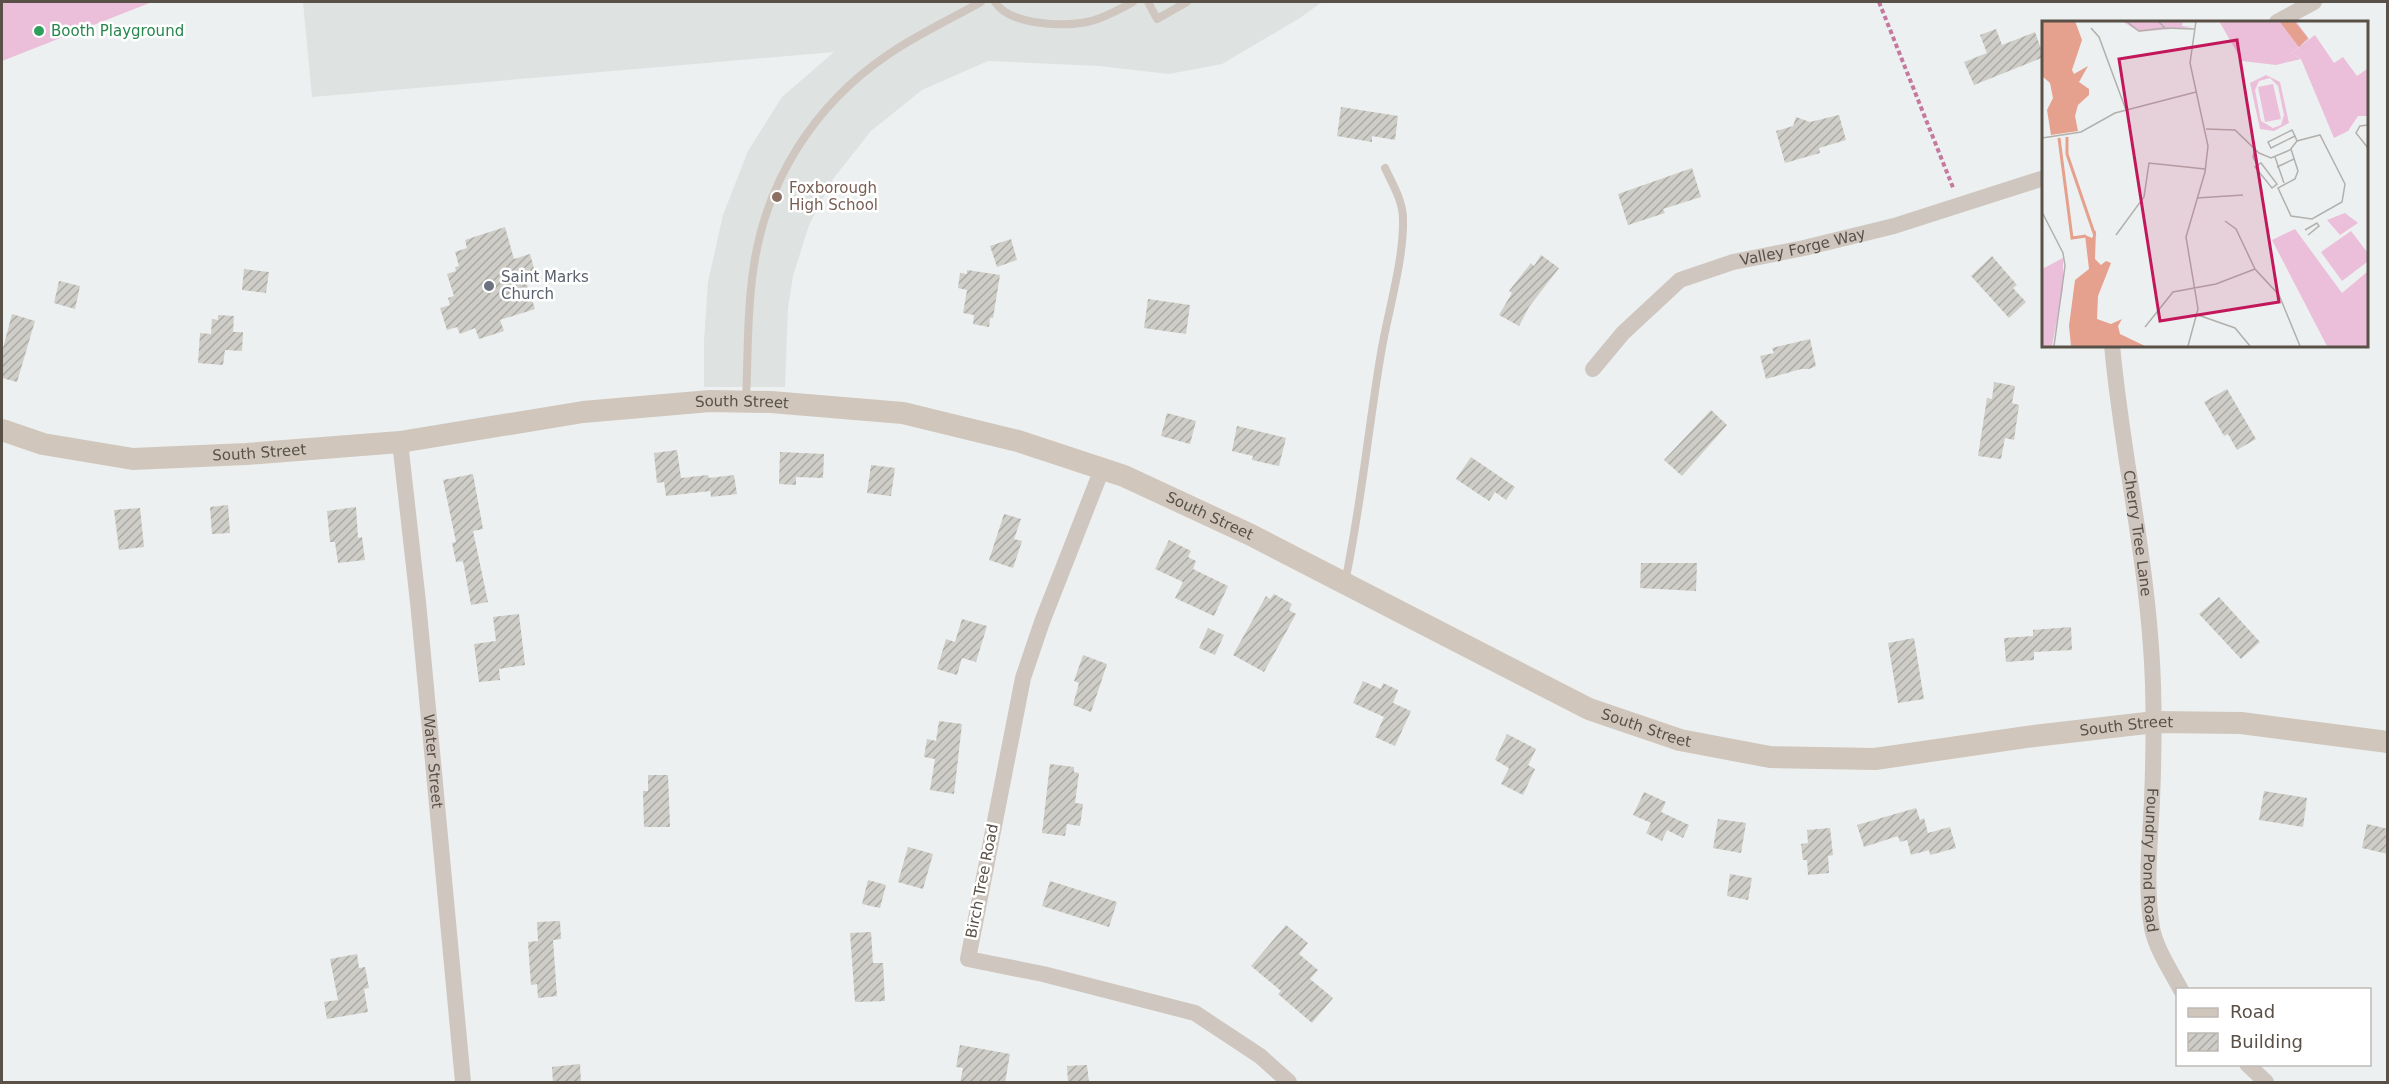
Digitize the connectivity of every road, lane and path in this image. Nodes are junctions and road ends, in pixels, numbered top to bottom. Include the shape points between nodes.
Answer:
1 (981, 2) edge
2 (995, 2) edge
3 (1133, 2) edge
4 (1148, 2) edge
5 (1186, 2) edge
6 (1879, 2) edge
7 (2314, 2) edge
8 (2279, 21) edge
9 (1385, 168) dead end
10 (2042, 179) edge
11 (1960, 205) junction
12 (2112, 346) edge
13 (1593, 369) dead end
14 (746, 401) junction
15 (2, 430) edge
16 (400, 442) junction
17 (1102, 469) junction
18 (1345, 583) junction
19 (2155, 722) junction
20 (2388, 742) edge
21 (2180, 988) edge
22 (2248, 1066) edge
23 (463, 1083) edge
24 (1289, 1083) edge
25 (2266, 1083) edge

1 - 14 lane via 916,37 849,85 817,119 787,164 772,195 754,264
2 - 3 lane via 1001,10 1017,17 1065,24 1093,20
4 - 5 lane via 1157,19
6 - 11 path
7 - 8 street
9 - 18 lane via 1404,217
10 - 11 street, Valley Forge Way
11 - 13 street, Valley Forge Way via 1804,248 1733,262 1680,280 1623,333
12 - 19 street, Cherry Tree Lane via 2118,414 2139,535
14 - 16 main road, South Street via 583,412
14 - 17 main road, South Street via 903,413 1018,441
15 - 16 main road, South Street via 43,444 133,459
16 - 23 street, Water Street
17 - 18 main road, South Street via 1240,530
17 - 24 street, Birch Tree Road via 1023,678 968,959 1195,1013 1260,1056
18 - 19 main road, South Street via 1589,709 1680,740 1770,757 1875,759
19 - 20 main road, South Street via 2241,723
19 - 21 street, Foundry Pond Road via 2148,886 2153,930
22 - 25 street

